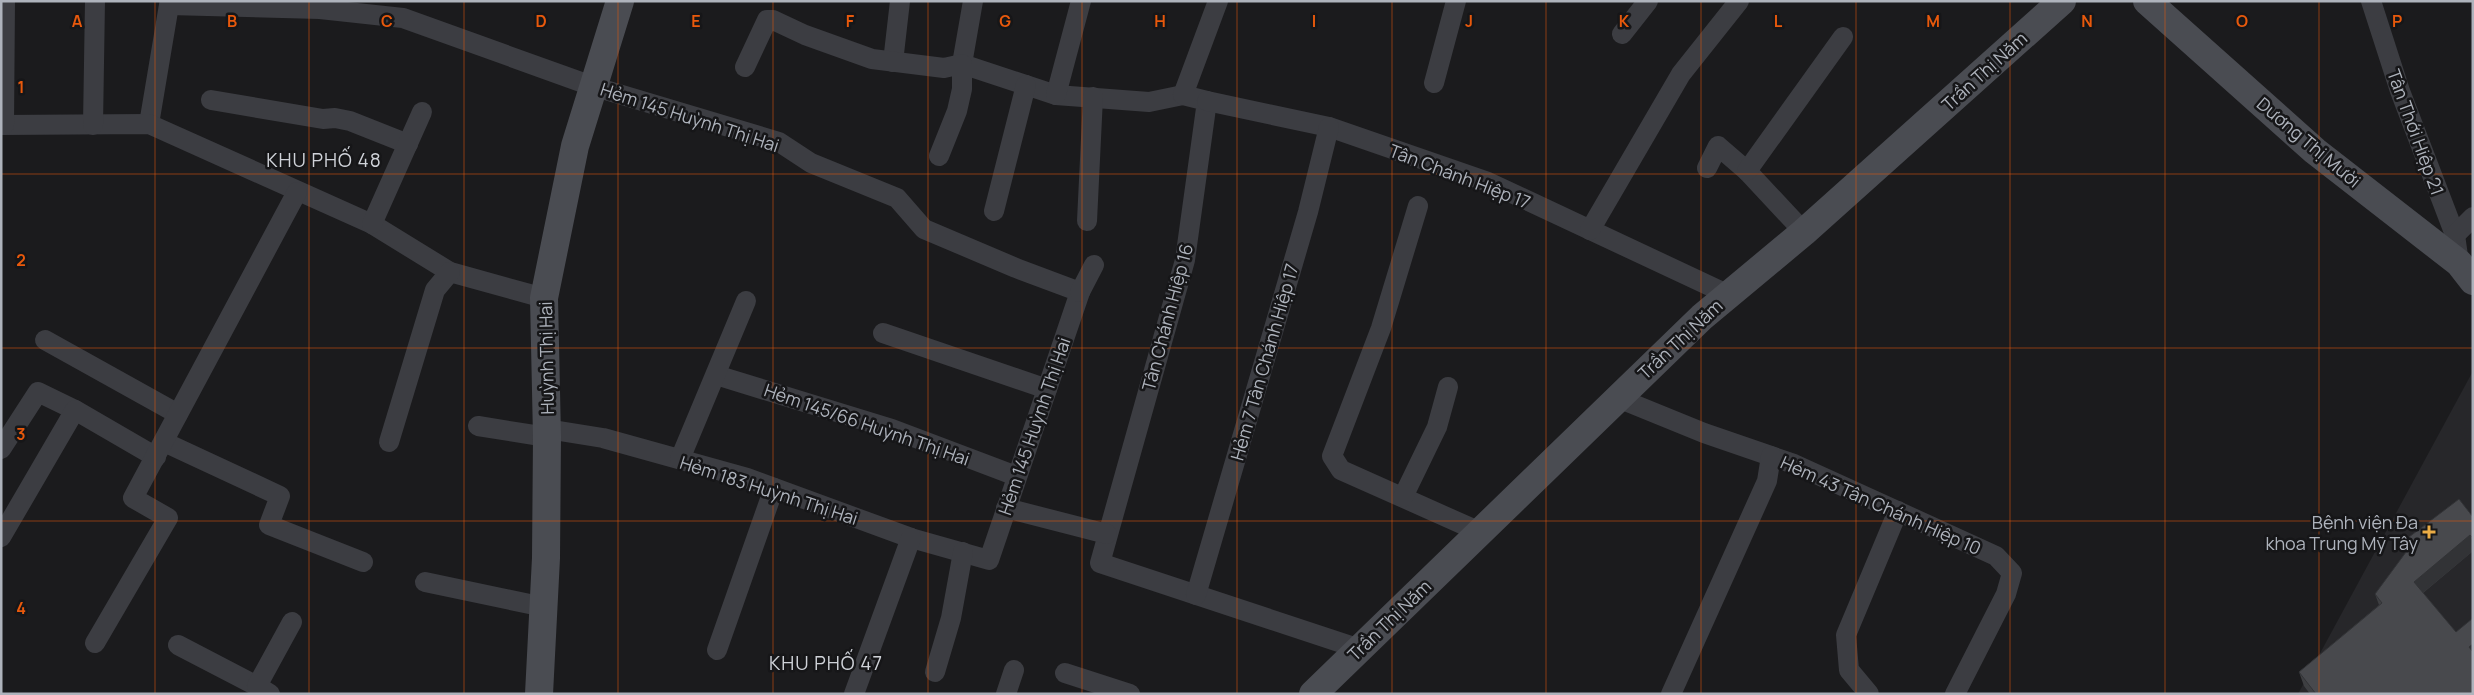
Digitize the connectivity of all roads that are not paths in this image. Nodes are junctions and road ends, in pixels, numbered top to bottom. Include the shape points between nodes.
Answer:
1 (5, 1) edge
2 (95, 1) edge
3 (620, 1) edge
4 (900, 1) edge
5 (973, 1) edge
6 (1081, 1) edge
7 (1218, 1) edge
8 (1456, 1) edge
9 (1648, 1) edge
10 (1739, 1) edge
11 (2062, 1) edge
12 (2146, 1) edge
13 (2371, 1) edge
14 (1622, 34) dead end
15 (1843, 37) dead end
16 (894, 62) junction
17 (962, 64) junction
18 (745, 67) dead end
19 (1434, 83) dead end
20 (1026, 85) junction
21 (592, 86) junction
22 (1056, 94) junction
23 (1183, 94) junction
24 (1092, 97) junction
25 (211, 100) dead end
26 (1207, 101) junction
27 (422, 112) dead end
28 (93, 124) junction
29 (148, 124) junction
30 (2, 126) edge
31 (1329, 127) junction
32 (408, 144) junction
33 (939, 156) dead end
34 (1707, 168) dead end
35 (1747, 170) junction
36 (297, 192) junction
37 (1418, 206) dead end
38 (994, 211) dead end
39 (2473, 217) edge
40 (1087, 221) dead end
41 (372, 224) junction
42 (1590, 230) junction
43 (1804, 232) junction
44 (2455, 235) junction
45 (1094, 265) dead end
46 (450, 272) junction
47 (2466, 272) edge
48 (1080, 292) junction
49 (1729, 295) junction
50 (544, 298) junction
51 (746, 301) dead end
52 (883, 333) dead end
53 (45, 340) dead end
54 (716, 375) junction
55 (1448, 387) dead end
56 (1047, 389) junction
57 (1618, 398) junction
58 (74, 410) junction
59 (178, 414) junction
60 (478, 426) dead end
61 (547, 433) junction
62 (389, 442) dead end
63 (1, 449) edge
64 (160, 449) junction
65 (1771, 456) junction
66 (680, 459) junction
67 (1016, 476) junction
68 (774, 488) junction
69 (1403, 497) junction
70 (1006, 508) junction
71 (1898, 511) junction
72 (1480, 532) junction
73 (1107, 534) junction
74 (1, 537) edge
75 (912, 538) junction
76 (963, 552) junction
77 (989, 560) joint
78 (363, 562) dead end
79 (425, 582) dead end
80 (1196, 595) junction
81 (544, 607) junction
82 (292, 622) dead end
83 (95, 643) dead end
84 (178, 645) dead end
85 (1360, 649) junction
86 (717, 650) dead end
87 (1014, 670) dead end
88 (935, 672) dead end
89 (1066, 673) dead end
90 (264, 690) edge
91 (539, 694) edge
92 (854, 694) edge
93 (1006, 694) edge
94 (1130, 694) edge
95 (1313, 694) edge
96 (1671, 694) edge
97 (1869, 694) edge
98 (1955, 694) edge

1 - 30 street
2 - 28 street
3 - 21 street, Huỳnh Thị Hai
4 - 16 street
5 - 17 street
6 - 22 street
7 - 23 street
8 - 19 street
9 - 14 street
10 - 42 street via 1681,74
11 - 43 street, Trần Thị Năm
12 - 47 street, Dương Thị Mười via 2315,151
13 - 44 street, Tân Thới Hiệp 21 via 2400,91
15 - 35 street
16 - 17 street via 944,68
16 - 18 street via 872,59 767,20
17 - 20 street
17 - 33 street via 958,111
20 - 22 street
20 - 38 street
21 - 29 street, Hẻm 145 Huỳnh Thị Hai via 403,18 320,9 169,5
21 - 48 street, Hẻm 145 Huỳnh Thị Hai via 779,142 811,163 896,198 924,229
21 - 50 street, Huỳnh Thị Hai via 575,146
22 - 24 street
23 - 24 street via 1149,102
23 - 26 street
24 - 40 street
25 - 32 street via 323,120 340,118
26 - 31 street, Tân Chánh Hiệp 17
26 - 73 street, Tân Chánh Hiệp 16 via 1184,260
27 - 32 street
28 - 29 street
28 - 30 street
29 - 36 street
31 - 42 street, Tân Chánh Hiệp 17 via 1488,182
31 - 80 street, Hẻm 7 Tân Chánh Hiệp 17
32 - 41 street
34 - 35 street via 1718,146
35 - 43 street
36 - 41 street
36 - 59 street
37 - 69 street via 1381,328 1332,456 1341,470
39 - 44 street
41 - 46 street
42 - 49 street, Tân Chánh Hiệp 17
43 - 49 street, Trần Thị Năm
44 - 47 street, Tân Thới Hiệp 21
45 - 48 street, Hẻm 145 Huỳnh Thị Hai
46 - 50 street
46 - 62 street via 435,290
48 - 56 street, Hẻm 145 Huỳnh Thị Hai
49 - 57 street, Trần Thị Năm
50 - 61 street, Huỳnh Thị Hai
51 - 54 street
52 - 56 street
53 - 59 street
54 - 66 street
54 - 67 street, Hẻm 145/66 Huỳnh Thị Hai via 892,429
55 - 69 street via 1437,427
56 - 67 street, Hẻm 145 Huỳnh Thị Hai
57 - 65 street, Hẻm 43 Tân Chánh Hiệp 10
57 - 72 street, Trần Thị Năm
58 - 63 street via 38,392
58 - 64 street
58 - 74 street
59 - 64 street
60 - 61 street, Hẻm 183 Huỳnh Thị Hai
61 - 66 street, Hẻm 183 Huỳnh Thị Hai via 603,438
61 - 81 street, Huỳnh Thị Hai
64 - 78 street via 280,496 269,525
64 - 83 street via 133,498 168,518
65 - 71 street, Hẻm 43 Tân Chánh Hiệp 10
65 - 96 street via 1767,481
66 - 68 street, Hẻm 183 Huỳnh Thị Hai
67 - 70 street, Hẻm 145 Huỳnh Thị Hai
68 - 75 street, Hẻm 183 Huỳnh Thị Hai
68 - 86 street
69 - 72 street
70 - 73 street
70 - 77 street, Hẻm 145 Huỳnh Thị Hai
71 - 97 street via 1846,635 1849,670
71 - 98 street, Hẻm 43 Tân Chánh Hiệp 10 via 1996,556 2012,573 2006,594
72 - 85 street, Trần Thị Năm
73 - 80 street, Tân Chánh Hiệp 16 via 1100,564
75 - 76 street, Hẻm 183 Huỳnh Thị Hai
75 - 92 street
76 - 77 street, Hẻm 183 Huỳnh Thị Hai
76 - 88 street via 951,618
79 - 81 street
80 - 85 street
81 - 91 street, Huỳnh Thị Hai
82 - 90 street
84 - 90 street
85 - 95 street, Trần Thị Năm
87 - 93 street
89 - 94 street

